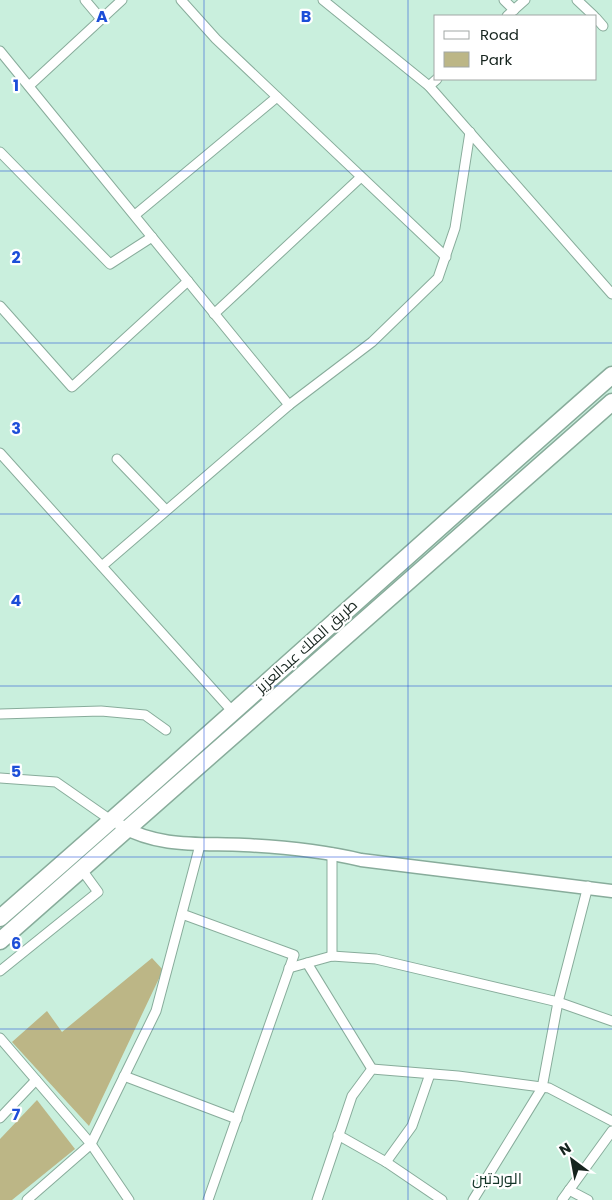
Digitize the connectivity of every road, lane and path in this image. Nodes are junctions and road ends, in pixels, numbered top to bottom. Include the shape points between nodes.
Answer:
1 (85, 0) edge
2 (122, 0) edge
3 (182, 0) edge
4 (323, 0) edge
5 (504, 0) edge
6 (525, 0) edge
7 (577, 0) edge
8 (511, 13) edge
9 (593, 15) edge
10 (101, 19) junction
11 (597, 19) edge
12 (603, 26) dead end
13 (0, 51) edge
14 (436, 80) edge
15 (29, 86) junction
16 (429, 86) junction
17 (276, 97) junction
18 (470, 132) junction
19 (0, 152) edge
20 (361, 177) junction
21 (135, 216) junction
22 (152, 237) junction
23 (446, 258) junction
24 (188, 281) junction
25 (612, 294) edge
26 (0, 306) edge
27 (214, 314) junction
28 (612, 375) edge
29 (612, 402) edge
30 (289, 405) junction
31 (0, 453) edge
32 (117, 459) dead end
33 (166, 510) junction
34 (102, 566) junction
35 (233, 712) junction
36 (0, 714) edge
37 (166, 730) dead end
38 (0, 778) edge
39 (112, 820) junction
40 (128, 830) junction
41 (200, 845) junction
42 (332, 853) junction
43 (82, 870) junction
44 (588, 886) junction
45 (612, 891) edge
46 (182, 914) junction
47 (0, 918) edge
48 (0, 941) edge
49 (332, 956) junction
50 (307, 963) junction
51 (289, 968) junction
52 (0, 971) edge
53 (558, 1002) junction
54 (612, 1021) edge
55 (0, 1038) edge
56 (372, 1069) junction
57 (430, 1074) junction
58 (124, 1076) junction
59 (36, 1080) junction
60 (542, 1088) junction
61 (0, 1118) edge
62 (237, 1119) junction
63 (612, 1121) edge
64 (612, 1131) edge
65 (338, 1135) junction
66 (91, 1144) junction
67 (386, 1162) junction
68 (570, 1190) junction
69 (27, 1200) edge
70 (129, 1200) edge
71 (208, 1200) edge
72 (317, 1200) edge
73 (442, 1200) edge
74 (473, 1200) edge
75 (562, 1200) edge
76 (588, 1200) edge

1 - 10 street
2 - 10 street
3 - 17 street via 216,39
4 - 16 street
5 - 8 street
6 - 8 street
7 - 9 street
10 - 15 street
11 - 12 street
13 - 15 street
14 - 16 street
15 - 21 street
16 - 18 street
17 - 20 street
17 - 21 street
18 - 23 street via 456,228
18 - 25 street
19 - 22 street via 110,264
20 - 23 street
20 - 27 street
21 - 22 street
22 - 24 street
23 - 30 street via 438,278 372,342
24 - 26 street via 72,387
24 - 27 street
27 - 30 street
28 - 35 highway, طريق الملك عبدالعزيز
29 - 40 highway, طريق الملك عبدالعزيز
30 - 33 street
31 - 34 street
32 - 33 street
33 - 34 street
34 - 35 street
35 - 39 highway, طريق الملك عبدالعزيز
36 - 37 street via 101,711 145,715
38 - 39 street via 56,782
39 - 40 street
39 - 47 highway, طريق الملك عبدالعزيز
40 - 41 street via 162,842
40 - 43 highway, طريق الملك عبدالعزيز
41 - 42 street via 243,845
41 - 46 street
42 - 44 street via 361,860
42 - 49 street
43 - 48 highway, طريق الملك عبدالعزيز
43 - 52 street via 98,892
44 - 45 street
44 - 53 street
46 - 51 street via 294,955
46 - 58 street via 156,1011
49 - 50 street
49 - 53 street via 376,959
50 - 51 street
50 - 56 street
51 - 62 street
53 - 54 street
53 - 60 street
55 - 59 street
56 - 57 street
56 - 65 street via 352,1096
57 - 60 street
57 - 67 street via 412,1126
58 - 62 street
58 - 66 street
59 - 61 street
59 - 66 street
60 - 63 street via 549,1088
60 - 74 street
62 - 71 street
64 - 68 street
65 - 67 street
65 - 72 street
66 - 69 street
66 - 70 street
67 - 73 street
68 - 75 street
68 - 76 street

